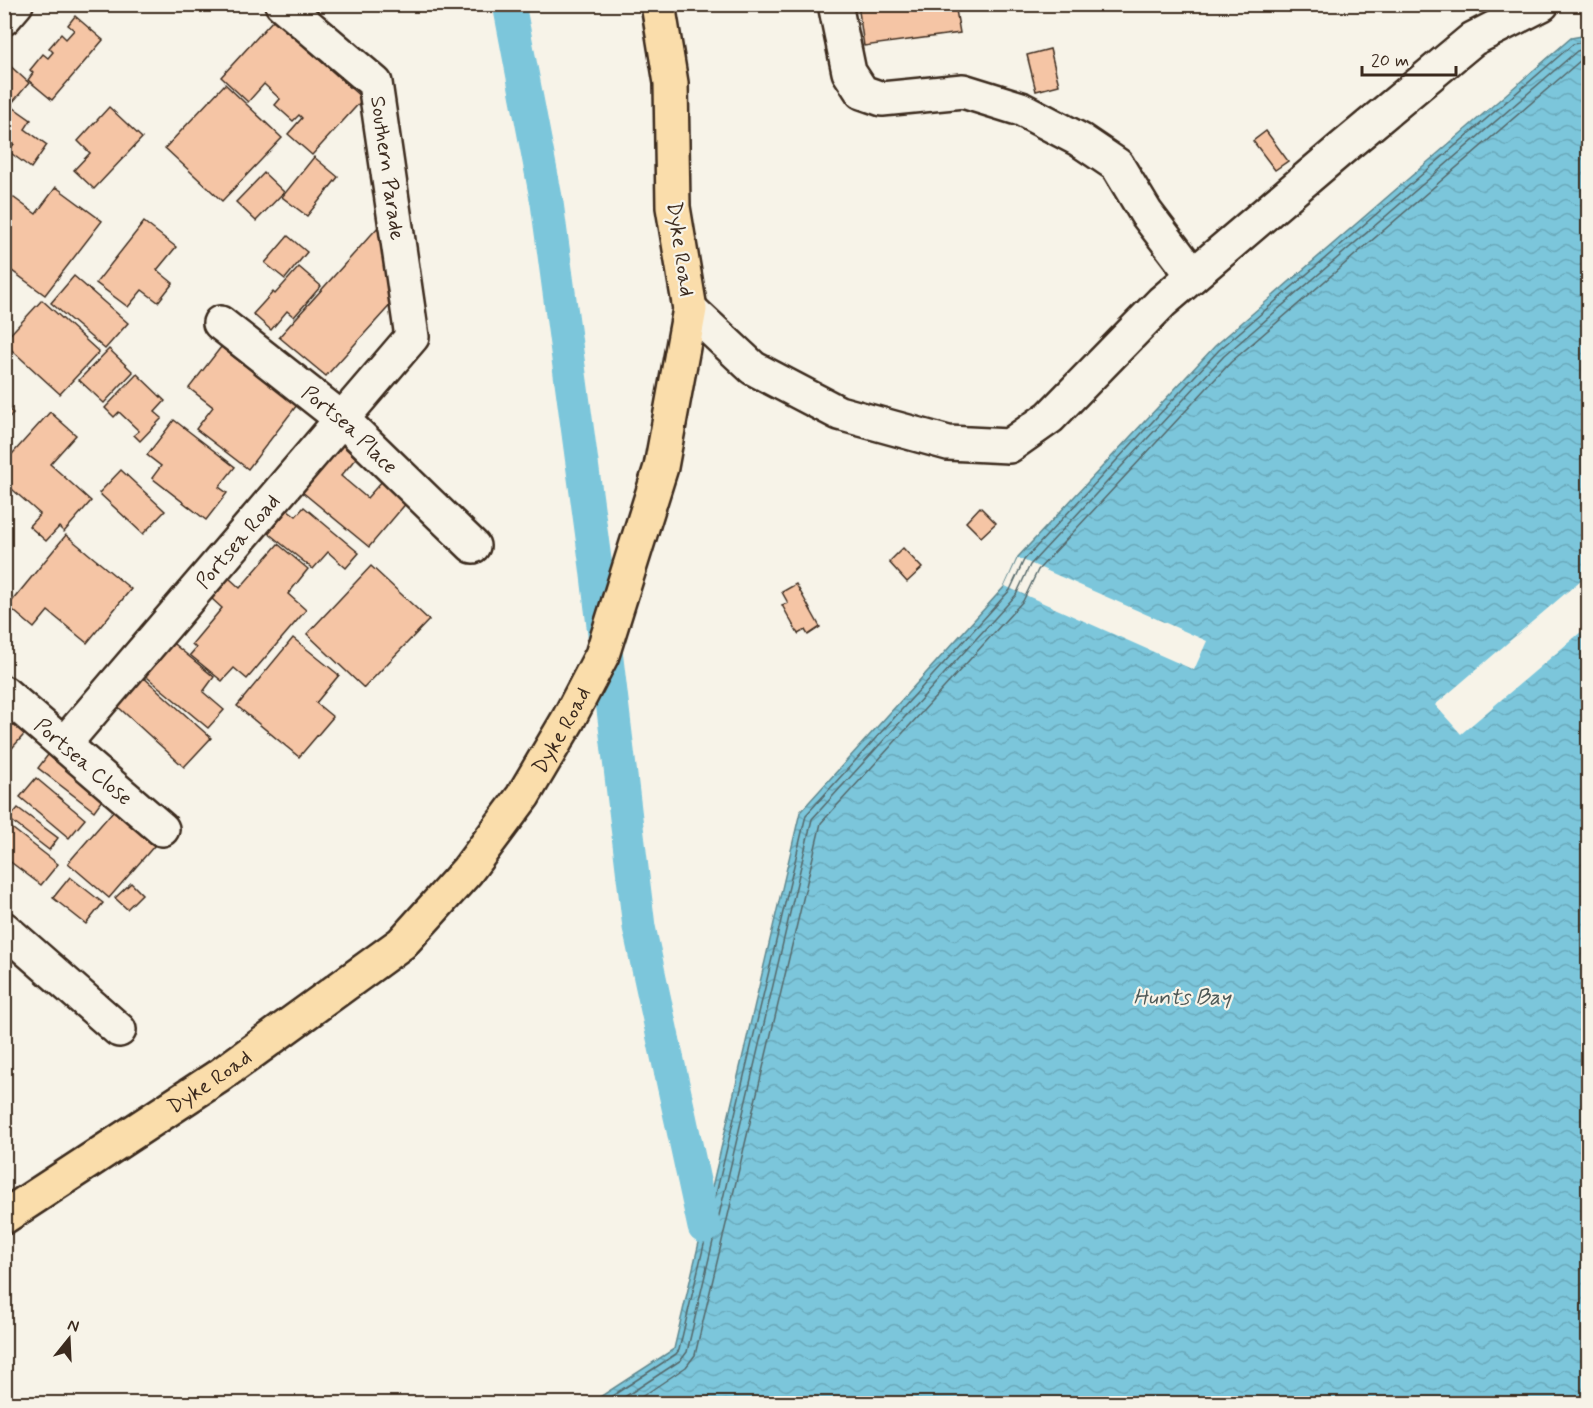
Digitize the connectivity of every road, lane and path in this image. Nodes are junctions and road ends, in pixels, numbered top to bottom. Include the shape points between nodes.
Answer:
1 (16, 4) edge
2 (282, 4) edge
3 (658, 4) edge
4 (835, 4) edge
5 (1542, 4) edge
6 (4, 18) edge
7 (1193, 275) junction
8 (690, 309) junction
9 (220, 323) dead end
10 (412, 337) joint
11 (342, 419) junction
12 (473, 546) dead end
13 (4, 693) edge
14 (64, 744) junction
15 (162, 830) dead end
16 (4, 929) edge
17 (119, 1030) dead end
18 (4, 1217) edge

1 - 6 street
2 - 10 street, Southern Parade via 375,83
3 - 8 main road, Dyke Road via 671,83 673,207
4 - 7 street via 849,72 862,92 882,99 963,90 1021,110 1080,140 1117,165 1146,213
5 - 7 street via 1473,39
7 - 8 street via 1050,417 1009,446 948,442 839,413 753,368
8 - 18 main road, Dyke Road via 661,467 602,655 523,796 467,871 402,943 219,1076
9 - 11 street, Portsea Place
10 - 11 street, Portsea Road
11 - 12 street, Portsea Place
11 - 14 street, Portsea Road
13 - 14 street, Portsea Close
14 - 15 street, Portsea Close
16 - 17 street

